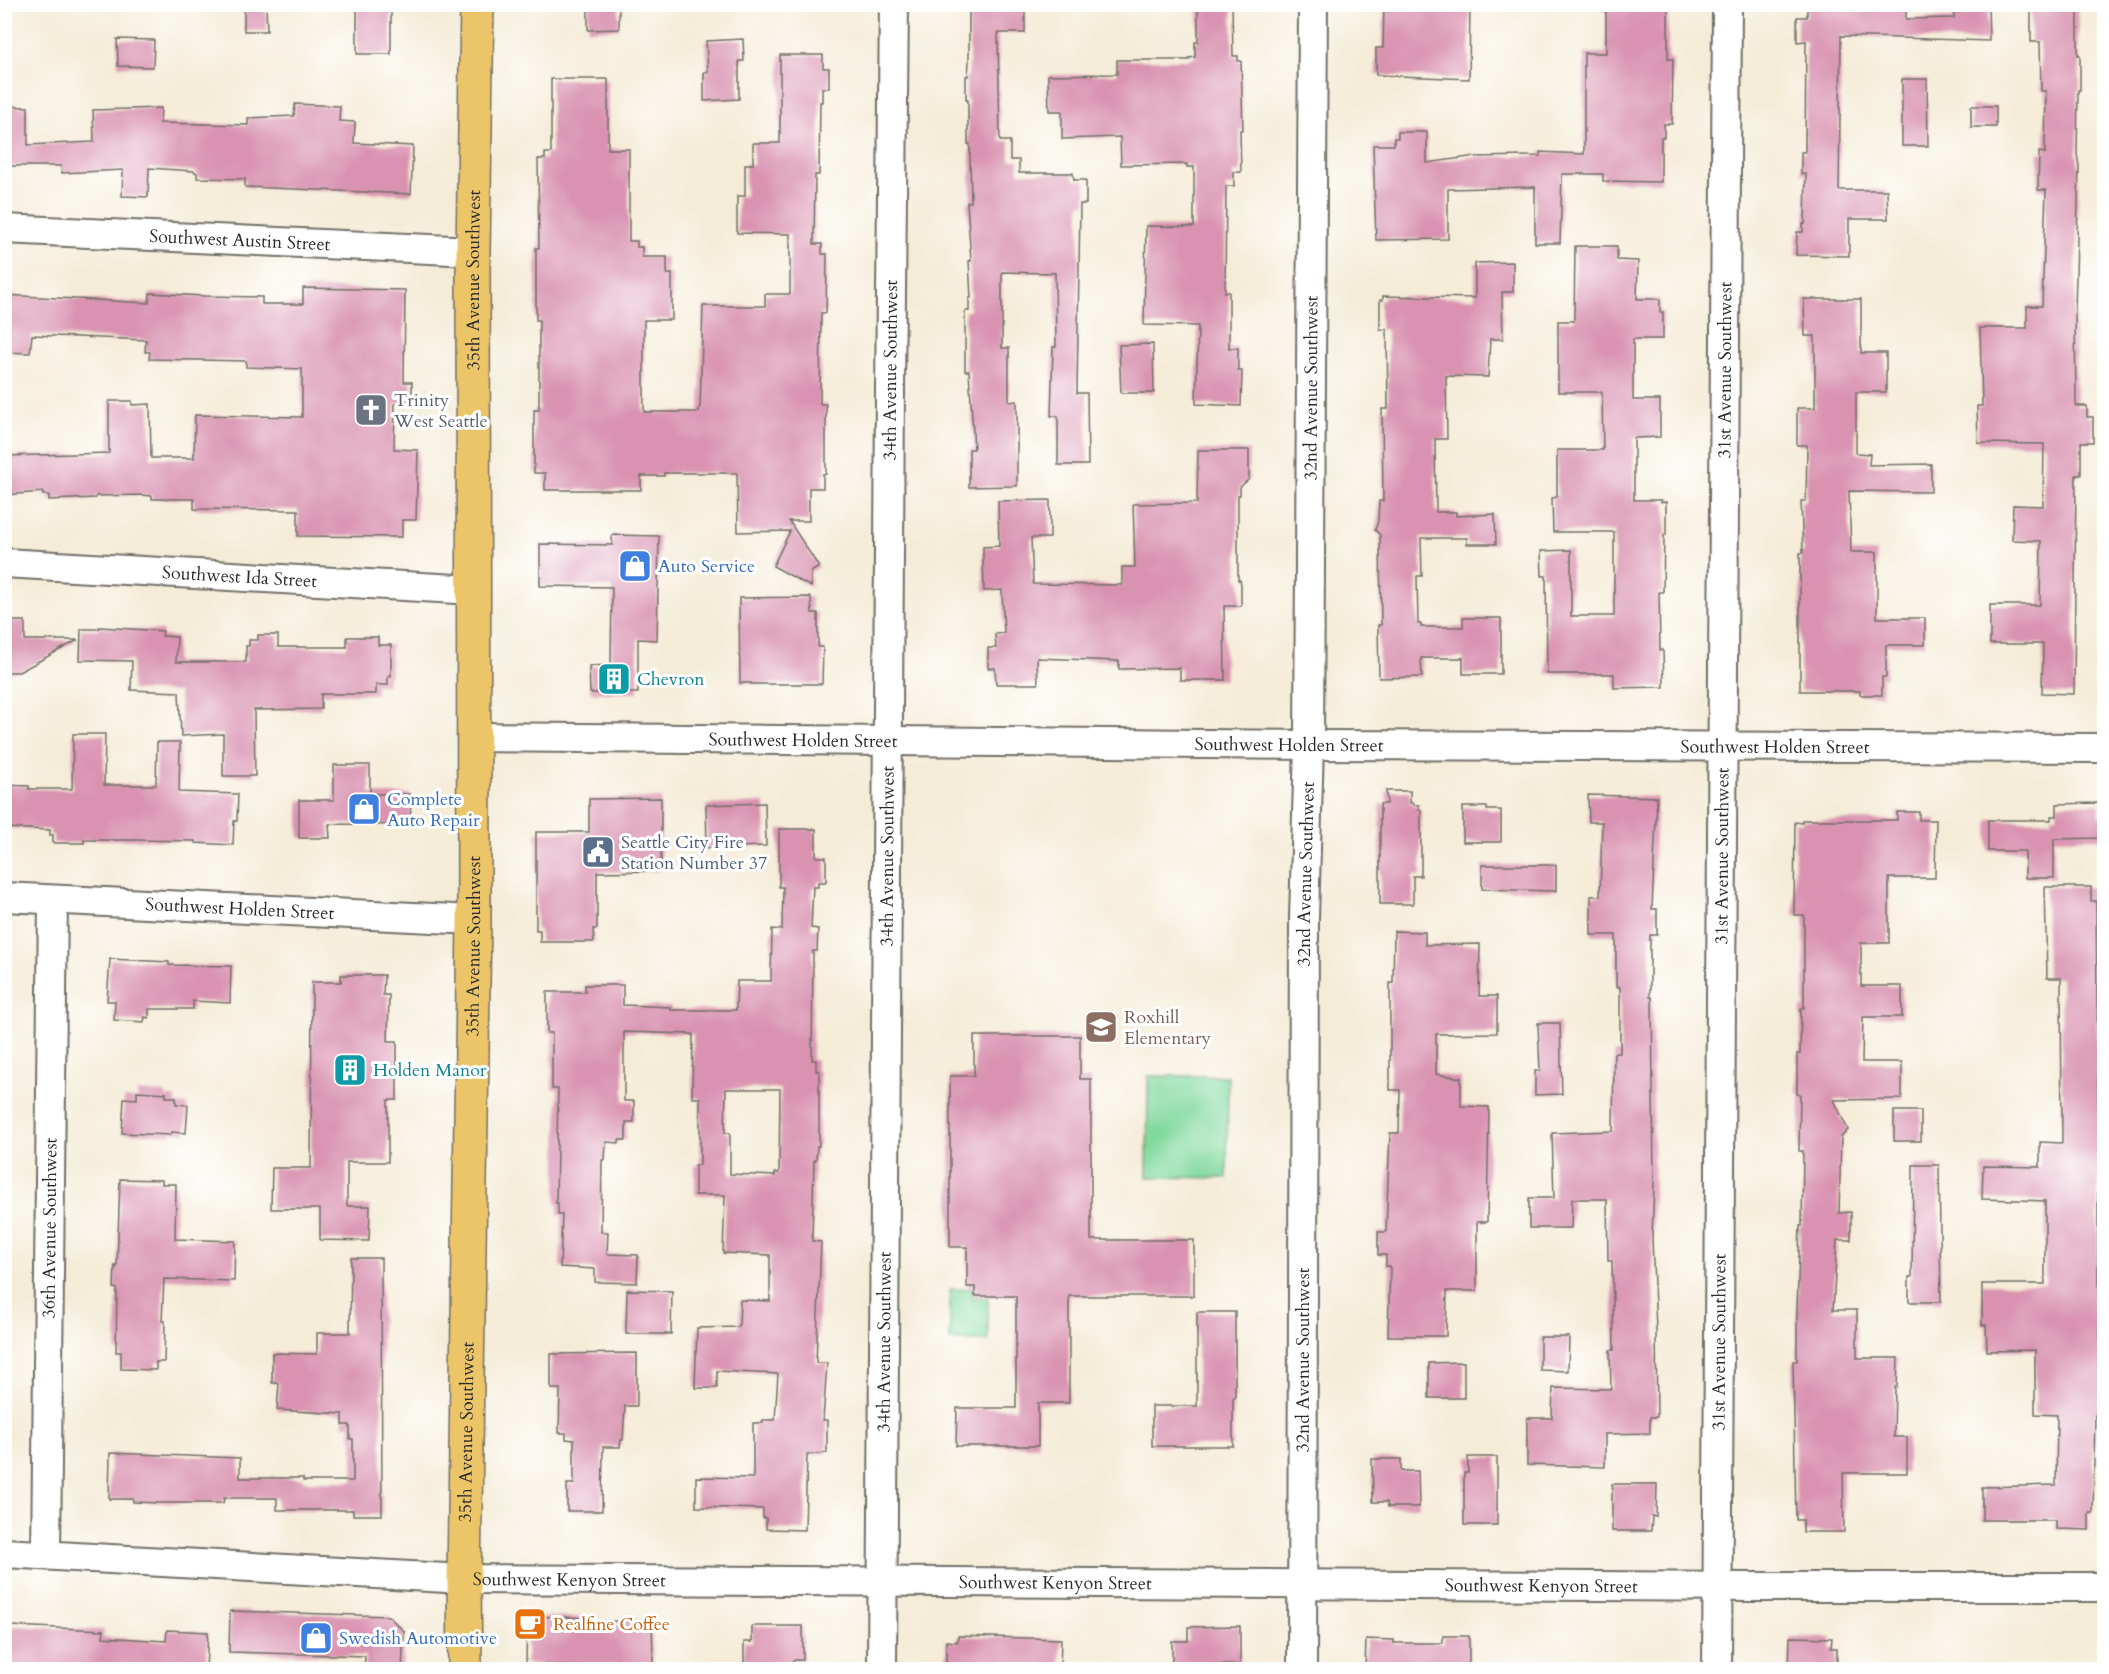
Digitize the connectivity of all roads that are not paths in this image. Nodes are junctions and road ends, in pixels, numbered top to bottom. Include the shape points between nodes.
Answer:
1 (477, 4) edge
2 (894, 4) edge
3 (1313, 4) edge
4 (1727, 4) edge
5 (4, 229) edge
6 (473, 250) junction
7 (4, 563) edge
8 (474, 590) junction
9 (475, 737) junction
10 (888, 740) junction
11 (1309, 746) junction
12 (1724, 746) junction
13 (2104, 748) edge
14 (4, 897) edge
15 (53, 900) junction
16 (474, 920) junction
17 (4, 1553) edge
18 (46, 1555) junction
19 (464, 1579) junction
20 (882, 1582) junction
21 (1302, 1584) junction
22 (1717, 1587) junction
23 (2104, 1587) edge
24 (465, 1670) edge
25 (882, 1670) edge
26 (1302, 1670) edge
27 (1717, 1670) edge

1 - 6 main road, 35th Avenue Southwest
2 - 10 street, 34th Avenue Southwest
3 - 11 street, 32nd Avenue Southwest
4 - 12 street, 31st Avenue Southwest
5 - 6 street, Southwest Austin Street
6 - 8 main road, 35th Avenue Southwest
7 - 8 street, Southwest Ida Street
8 - 9 main road, 35th Avenue Southwest
9 - 10 street, Southwest Holden Street
9 - 16 main road, 35th Avenue Southwest
10 - 11 street, Southwest Holden Street
10 - 20 street, 34th Avenue Southwest
11 - 12 street, Southwest Holden Street
11 - 21 street, 32nd Avenue Southwest via 1304,918
12 - 13 street, Southwest Holden Street
12 - 22 street, 31st Avenue Southwest
14 - 15 street, Southwest Holden Street
15 - 16 street, Southwest Holden Street
15 - 18 street, 36th Avenue Southwest
16 - 19 main road, 35th Avenue Southwest
17 - 18 street, Southwest Kenyon Street
18 - 19 street, Southwest Kenyon Street
19 - 20 street, Southwest Kenyon Street
19 - 24 main road, 35th Avenue Southwest
20 - 21 street, Southwest Kenyon Street
20 - 25 street, 34th Avenue Southwest
21 - 22 street, Southwest Kenyon Street
21 - 26 street, 32nd Avenue Southwest
22 - 23 street, Southwest Kenyon Street
22 - 27 street, 31st Avenue Southwest

